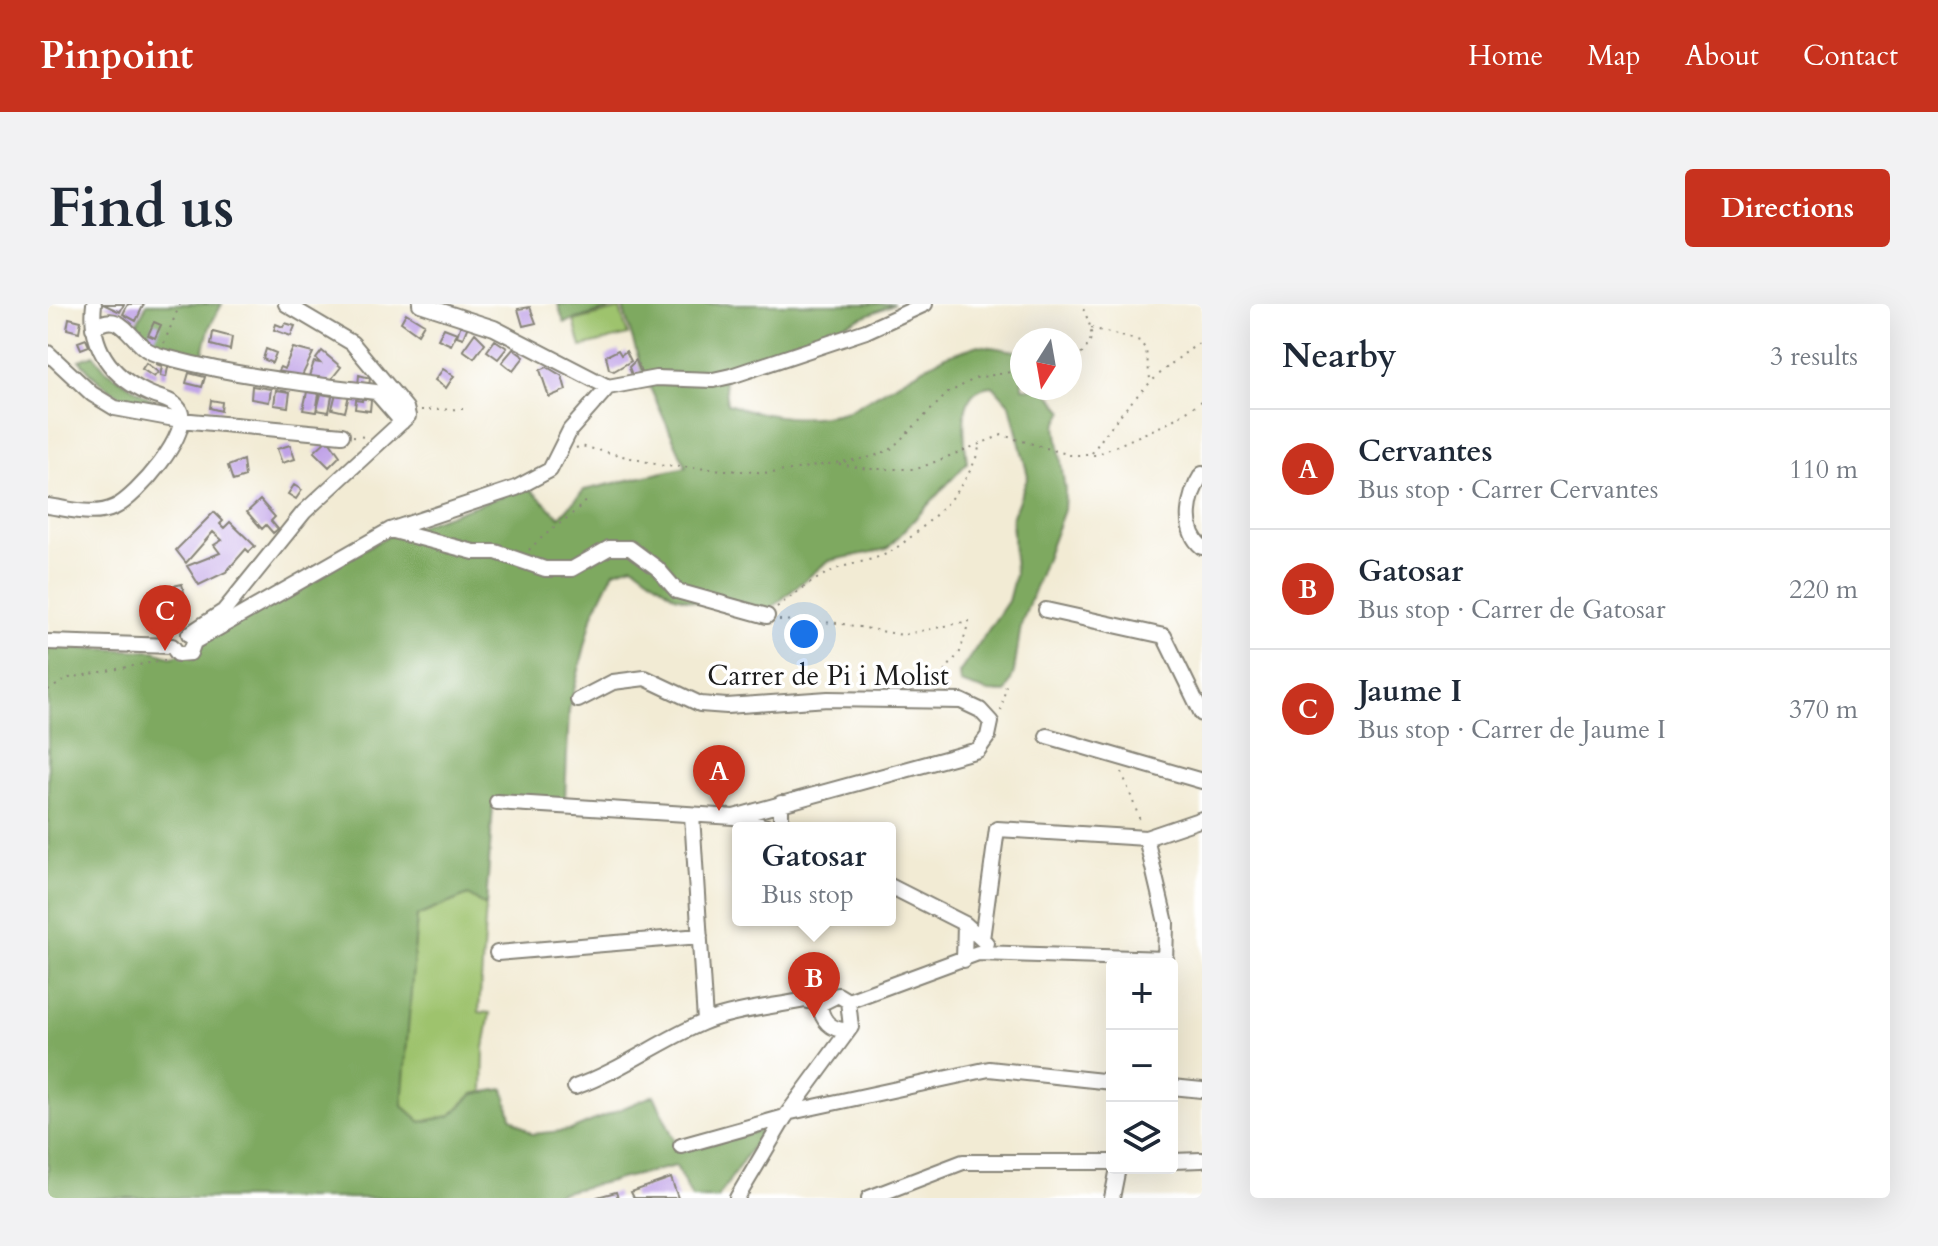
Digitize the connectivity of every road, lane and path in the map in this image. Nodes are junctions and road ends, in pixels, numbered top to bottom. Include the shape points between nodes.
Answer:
1 (94, 304) edge
2 (180, 304) edge
3 (286, 304) edge
4 (420, 304) edge
5 (925, 304) edge
6 (1081, 304) edge
7 (93, 328) junction
8 (1091, 328) junction
9 (1202, 341) edge
10 (157, 351) dead end
11 (48, 353) edge
12 (1082, 354) edge
13 (1010, 372) edge
14 (1151, 381) junction
15 (608, 387) junction
16 (1202, 401) edge
17 (464, 409) dead end
18 (405, 419) junction
19 (180, 420) junction
20 (342, 435) joint
21 (384, 438) junction
22 (980, 442) junction
23 (1091, 455) junction
24 (554, 461) junction
25 (834, 463) junction
26 (1202, 474) edge
27 (587, 499) dead end
28 (48, 506) edge
29 (390, 530) junction
30 (1202, 547) edge
31 (519, 562) junction
32 (1046, 610) dead end
33 (767, 616) junction
34 (192, 638) junction
35 (48, 642) edge
36 (174, 649) junction
37 (1006, 685) dead end
38 (1202, 685) edge
39 (48, 690) edge
40 (921, 699) junction
41 (1193, 699) junction
42 (578, 700) dead end
43 (1202, 714) edge
44 (991, 722) junction
45 (1047, 736) dead end
46 (1117, 756) junction
47 (1202, 781) edge
48 (497, 802) dead end
49 (781, 803) junction
50 (692, 815) junction
51 (734, 817) junction
52 (1202, 819) edge
53 (750, 822) edge
54 (781, 822) edge
55 (1146, 838) junction
56 (896, 889) edge
57 (965, 924) junction
58 (700, 936) junction
59 (982, 939) junction
60 (996, 951) junction
61 (497, 953) dead end
62 (1106, 958) edge
63 (1165, 958) edge
64 (964, 960) junction
65 (848, 1001) junction
66 (820, 1004) junction
67 (705, 1021) junction
68 (848, 1030) junction
69 (1106, 1081) edge
70 (575, 1087) dead end
71 (1178, 1088) edge
72 (1202, 1090) edge
73 (788, 1115) junction
74 (681, 1146) dead end
75 (1202, 1160) edge
76 (1178, 1161) edge
77 (1106, 1162) edge
78 (1117, 1174) edge
79 (737, 1198) edge
80 (869, 1198) edge
81 (1112, 1198) edge

1 - 7 street
2 - 10 path via 166,342
3 - 18 street via 352,343 406,408
4 - 15 street via 494,328
5 - 15 street via 866,331 731,376 656,378
6 - 8 path
7 - 18 street via 109,320 121,322 150,352 190,363 259,378 376,392
7 - 19 street via 109,366 128,382 175,405
8 - 12 path via 1089,347
8 - 14 path via 1140,341
9 - 14 path
11 - 19 street via 115,408
13 - 25 path via 976,378 948,393 891,449
14 - 23 path
15 - 24 street via 570,430
16 - 23 path via 1168,423
17 - 18 path via 432,408
18 - 21 street
19 - 20 street
19 - 28 street via 174,443 130,498 92,513
20 - 21 path
21 - 34 street via 304,512 224,611
22 - 23 path via 1002,435 1070,455
22 - 25 path via 917,469
22 - 33 path via 961,488 891,552 810,582
24 - 25 path via 581,446 664,466 772,473
24 - 29 street via 550,470 516,488
26 - 30 street via 1187,516 1193,539
27 - 31 path via 568,520 547,530
29 - 31 street via 437,544 496,552
29 - 34 street
31 - 33 street via 572,569 609,548 630,548 677,591
32 - 41 street via 1164,636
33 - 40 path via 902,635 969,621 960,652
34 - 36 street via 190,653
35 - 36 street
36 - 39 path via 159,661 69,678
37 - 44 path via 1001,712
38 - 41 street
40 - 42 street, Carrer de Pi i Molist via 700,704 645,678 613,682
40 - 44 street, Carrer de Pi i Molist via 961,701
41 - 43 street
44 - 49 street via 978,750
45 - 46 street
46 - 47 street
46 - 55 path
48 - 50 street
49 - 51 street
49 - 54 street
50 - 51 street
50 - 58 street
51 - 53 street
52 - 55 street
55 - 59 street via 997,829
55 - 63 street via 1166,923
56 - 57 street
57 - 59 street
57 - 64 street
58 - 61 street
58 - 67 street
59 - 60 street
60 - 62 street
60 - 64 street
64 - 65 street
65 - 66 street via 838,995
65 - 68 street
66 - 67 street via 805,1000
66 - 68 street via 820,1015 830,1025
67 - 70 street via 610,1075
68 - 73 street
69 - 73 street via 989,1069
71 - 72 street
73 - 74 street
73 - 79 street
75 - 76 street
77 - 80 street via 963,1162
78 - 81 street

